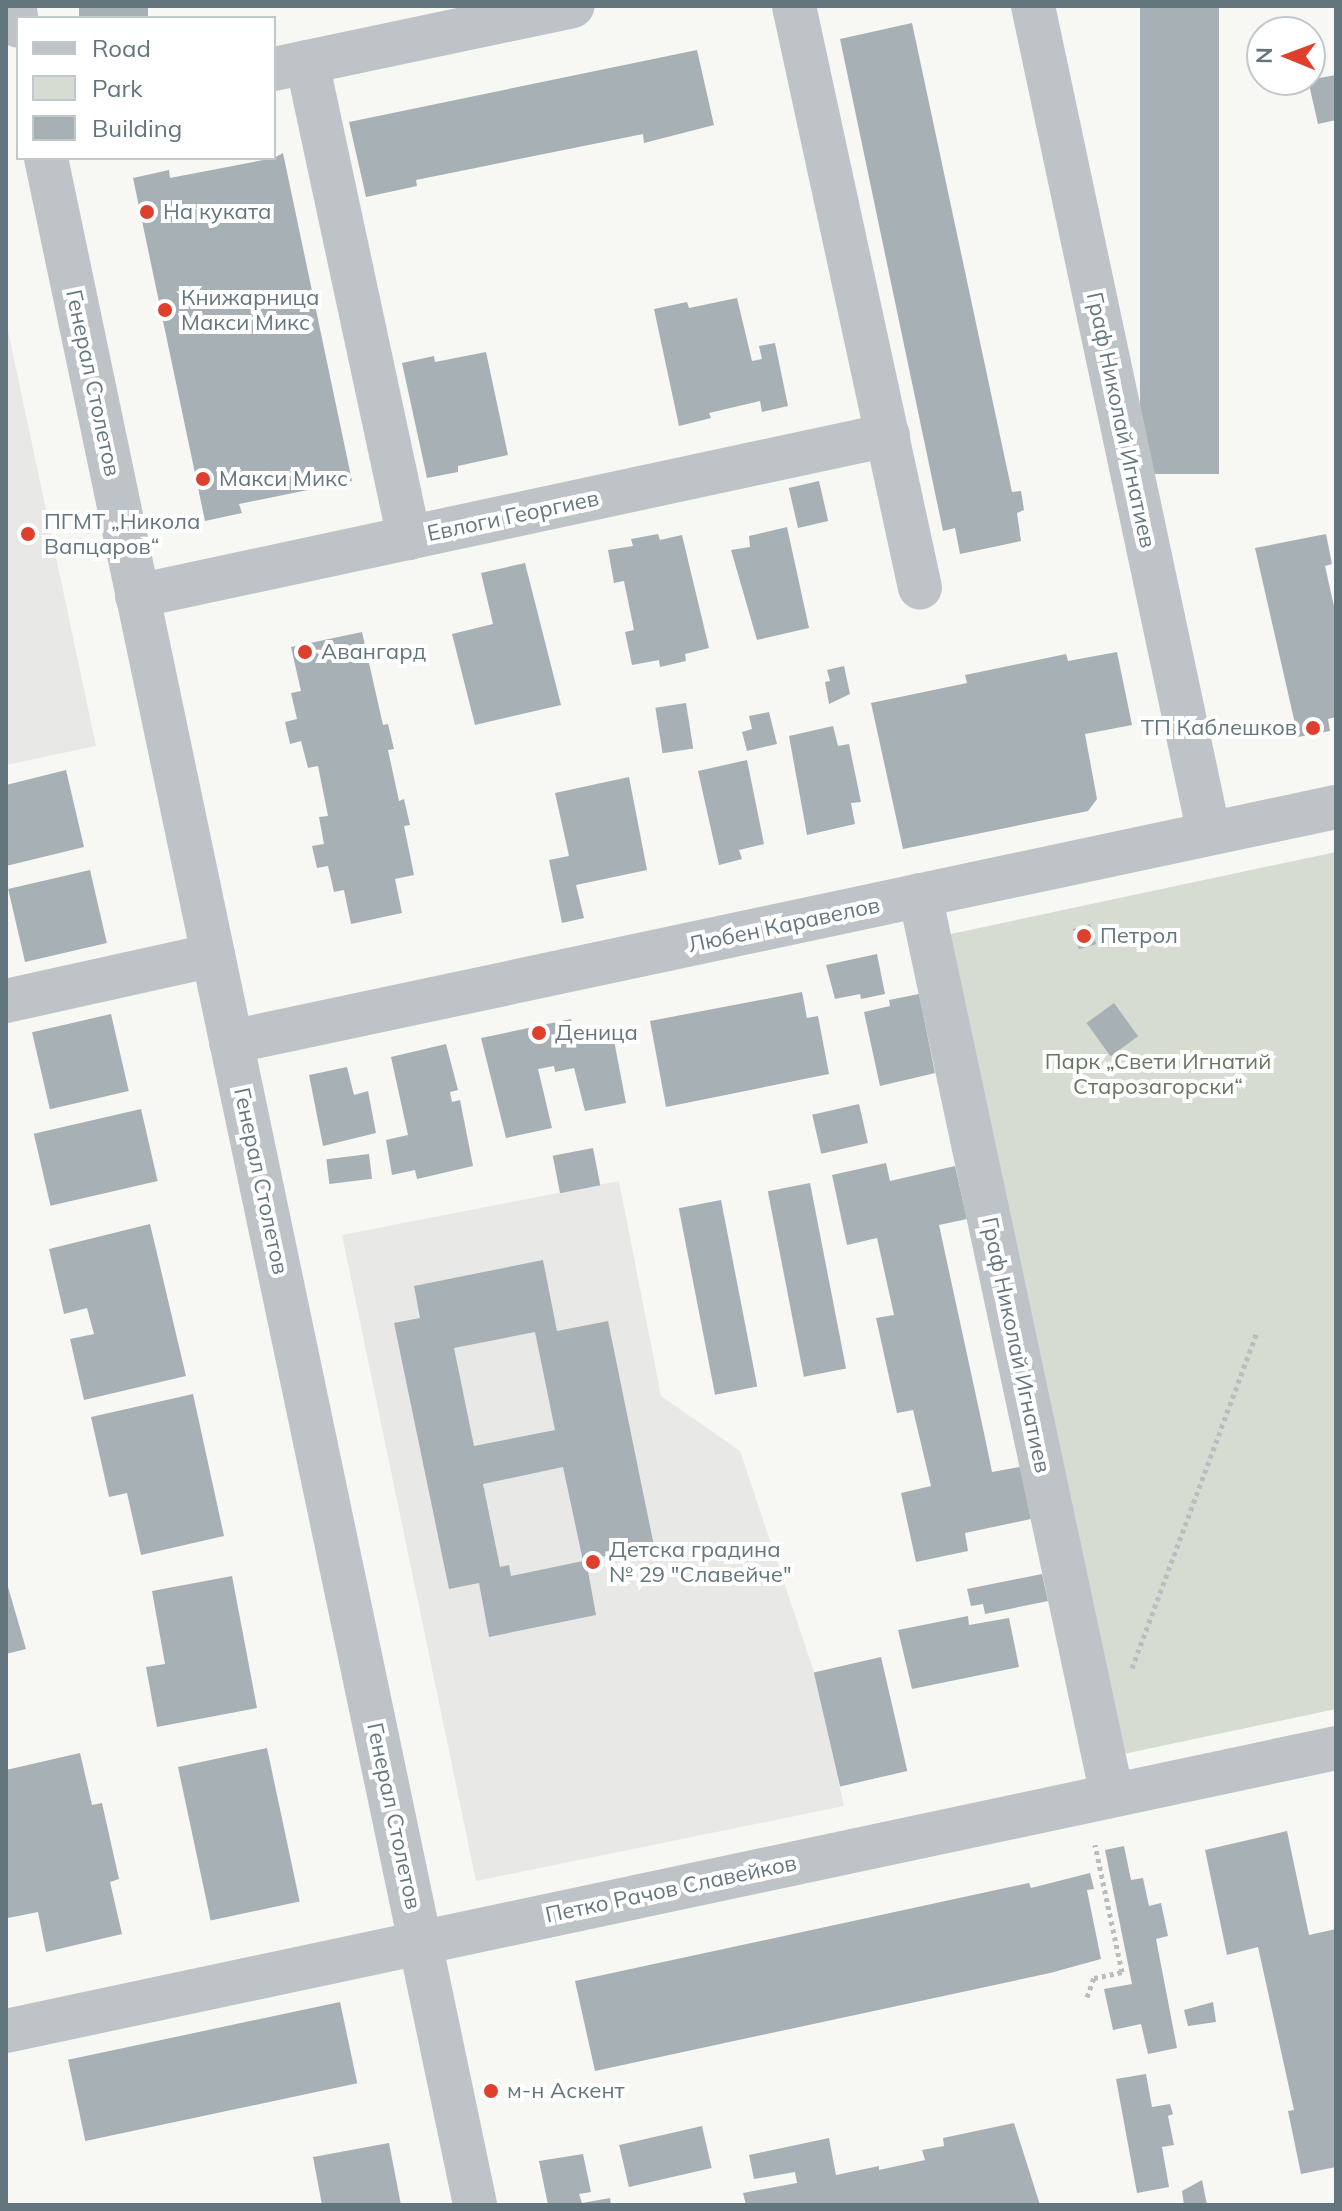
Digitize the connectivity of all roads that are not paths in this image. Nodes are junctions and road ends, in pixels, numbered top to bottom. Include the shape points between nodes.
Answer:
1 (572, 6) edge
2 (794, 6) edge
3 (1033, 6) edge
4 (290, 66) edge
5 (46, 160) edge
6 (888, 435) junction
7 (409, 538) junction
8 (920, 588) dead end
9 (137, 596) junction
10 (1336, 807) edge
11 (1209, 834) junction
12 (920, 895) junction
13 (213, 955) junction
14 (6, 1001) edge
15 (231, 1042) junction
16 (1336, 1748) edge
17 (1099, 1798) junction
18 (420, 1943) junction
19 (6, 2031) edge
20 (475, 2205) edge

1 - 4 street
2 - 6 street
3 - 11 street, Граф Николай Игнатиев
4 - 7 street
5 - 9 street, Генерал Столетов
6 - 7 street, Евлоги Георгиев
6 - 8 street
7 - 9 street, Евлоги Георгиев
9 - 13 street, Генерал Столетов
10 - 11 street, Любен Каравелов
11 - 12 street, Любен Каравелов
12 - 15 street, Любен Каравелов
12 - 17 street, Граф Николай Игнатиев
13 - 14 street
13 - 15 street, Генерал Столетов
15 - 18 street, Генерал Столетов
16 - 17 street, Петко Рачов Славейков
17 - 18 street, Петко Рачов Славейков
18 - 19 street, Петко Рачов Славейков
18 - 20 street, Генерал Столетов

